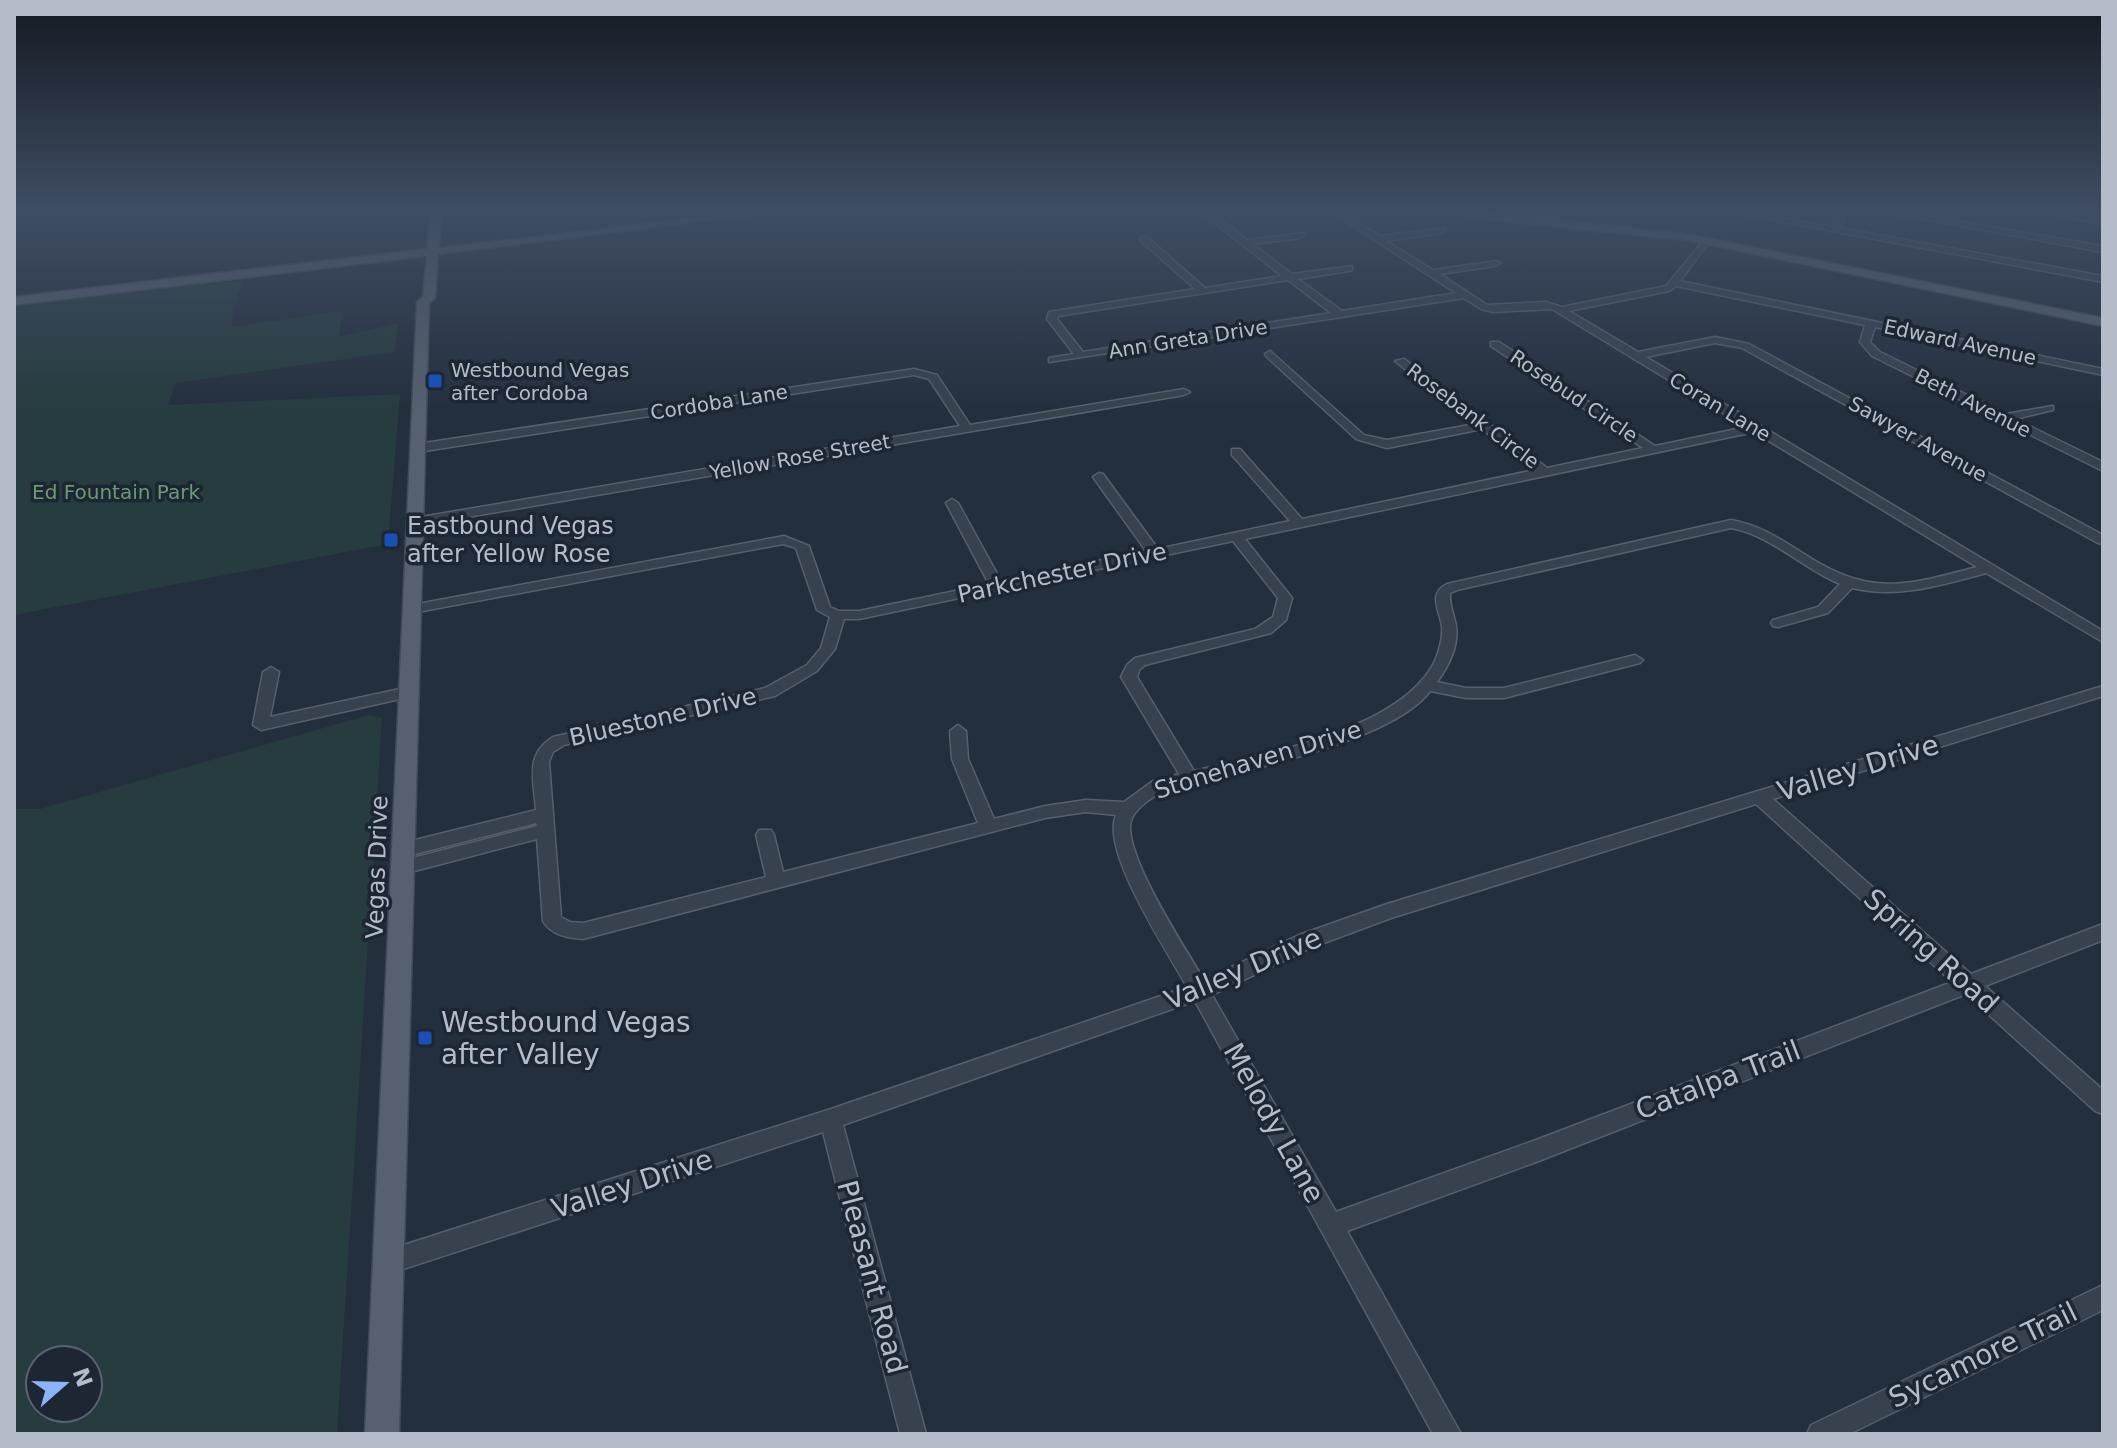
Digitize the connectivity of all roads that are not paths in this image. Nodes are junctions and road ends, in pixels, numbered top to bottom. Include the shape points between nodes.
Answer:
1 (181, 277) edge
2 (428, 277) edge
3 (1187, 277) edge
4 (1290, 277) joint
5 (1437, 277) edge
6 (1681, 277) edge
7 (1874, 277) edge
8 (1677, 283) junction
9 (86, 288) junction
10 (1202, 290) junction
11 (14, 293) edge
12 (1465, 295) junction
13 (14, 301) edge
14 (1561, 310) junction
15 (1340, 315) junction
16 (2103, 322) edge
17 (1871, 323) junction
18 (1495, 344) dead end
19 (1270, 354) dead end
20 (1081, 356) junction
21 (1636, 356) junction
22 (1053, 360) dead end
23 (1400, 361) dead end
24 (2103, 372) edge
25 (1184, 392) dead end
26 (2049, 408) dead end
27 (2004, 418) junction
28 (1486, 425) junction
29 (1756, 428) junction
30 (967, 429) junction
31 (418, 448) junction
32 (1652, 449) junction
33 (1236, 452) dead end
34 (2103, 467) edge
35 (1545, 472) junction
36 (1099, 477) dead end
37 (952, 503) dead end
38 (415, 522) junction
39 (1299, 523) junction
40 (1236, 536) junction
41 (2103, 540) edge
42 (1154, 553) junction
43 (1988, 568) junction
44 (1848, 584) junction
45 (997, 586) junction
46 (412, 609) junction
47 (838, 615) junction
48 (1778, 623) dead end
49 (2103, 637) edge
50 (1635, 660) dead end
51 (271, 672) dead end
52 (1427, 685) junction
53 (2103, 691) edge
54 (409, 692) junction
55 (958, 731) dead end
56 (1189, 777) junction
57 (1759, 797) junction
58 (1127, 809) junction
59 (546, 822) junction
60 (988, 826) junction
61 (765, 835) dead end
62 (403, 858) junction
63 (776, 882) junction
64 (2103, 932) edge
65 (1966, 982) junction
66 (1200, 991) junction
67 (2103, 1104) edge
68 (831, 1119) junction
69 (1331, 1225) junction
70 (388, 1262) junction
71 (2103, 1297) edge
72 (382, 1434) edge
73 (913, 1434) edge
74 (1448, 1434) edge
75 (1820, 1434) edge

1 - 9 main road
2 - 31 main road, Vegas Drive
3 - 10 street
4 - 10 street
4 - 15 street
5 - 12 street, Coran Lane
6 - 8 street
7 - 16 main road
8 - 14 street via 1659,292
8 - 17 street, Edward Avenue
9 - 11 main road
9 - 13 main road
10 - 20 street via 1053,314
12 - 14 street, Coran Lane via 1491,309 1547,305
12 - 15 street, Ann Greta Drive
14 - 21 street, Coran Lane
15 - 20 street, Ann Greta Drive
17 - 24 street, Edward Avenue
17 - 27 street, Beth Avenue via 1865,342 1876,354
18 - 32 street, Rosebud Circle
19 - 28 street via 1373,443
20 - 22 street, Ann Greta Drive
21 - 29 street, Coran Lane
21 - 41 street, Sawyer Avenue via 1731,341
23 - 28 street, Rosebank Circle
25 - 30 street, Yellow Rose Street
26 - 27 street
27 - 34 street, Beth Avenue
28 - 35 street, Rosebank Circle
29 - 32 street, Parkchester Drive
29 - 43 street, Coran Lane
30 - 31 street, Cordoba Lane via 925,373
30 - 38 street, Yellow Rose Street
31 - 38 main road, Vegas Drive
32 - 35 street, Parkchester Drive
33 - 39 street
35 - 39 street, Parkchester Drive
36 - 42 street
37 - 45 street
38 - 46 main road, Vegas Drive
39 - 40 street, Parkchester Drive
40 - 42 street, Parkchester Drive
40 - 56 street via 1285,598 1283,616 1260,632 1140,661 1129,677
42 - 45 street, Parkchester Drive
43 - 44 street, Stonehaven Drive via 1903,590
43 - 49 street, Coran Lane
44 - 48 street via 1823,610
44 - 52 street, Stonehaven Drive via 1756,529 1731,524 1452,587 1441,599 1448,643
45 - 47 street, Parkchester Drive
46 - 47 street via 784,540 802,546 824,610
46 - 54 main road, Vegas Drive
47 - 59 street, Bluestone Drive via 828,649 812,668 770,692 559,741 546,749 541,762
50 - 52 street via 1504,693
51 - 54 street via 261,725
52 - 56 street, Stonehaven Drive via 1402,710 1361,731
53 - 57 street, Valley Drive
54 - 62 main road, Vegas Drive
55 - 60 street via 960,759
56 - 58 street, Stonehaven Drive via 1159,785
57 - 65 street, Spring Road
57 - 66 street, Valley Drive via 1387,912 1306,941
58 - 60 street, Stonehaven Drive via 1086,806
58 - 66 street, Melody Lane via 1118,835
59 - 62 street
59 - 63 street, Stonehaven Drive via 552,921 567,930 583,931
60 - 63 street, Stonehaven Drive
61 - 63 street
62 - 70 main road, Vegas Drive
64 - 65 street, Catalpa Trail
65 - 67 street, Spring Road
65 - 69 street, Catalpa Trail via 1536,1151
66 - 68 street, Valley Drive
66 - 69 street, Melody Lane
68 - 70 street, Valley Drive
68 - 73 street, Pleasant Road
69 - 74 street, Melody Lane
70 - 72 main road, Vegas Drive
71 - 75 street, Sycamore Trail

